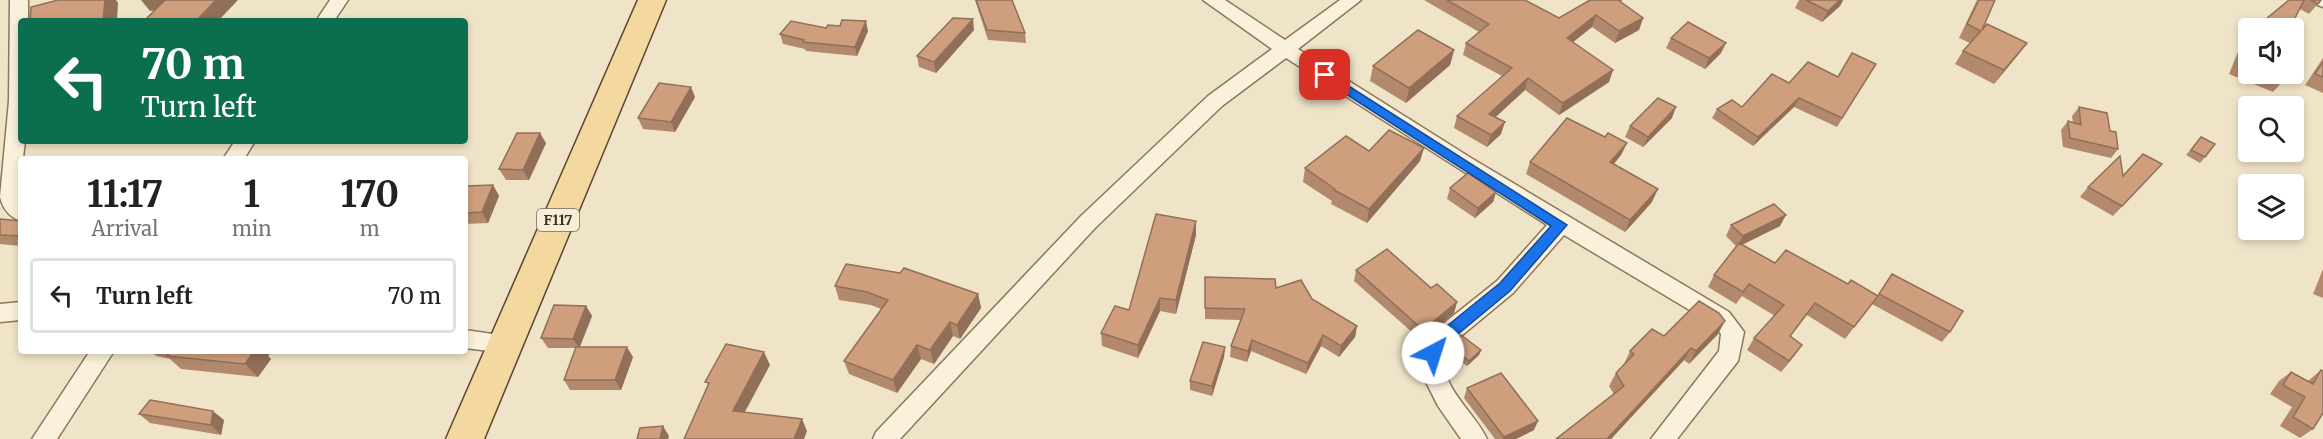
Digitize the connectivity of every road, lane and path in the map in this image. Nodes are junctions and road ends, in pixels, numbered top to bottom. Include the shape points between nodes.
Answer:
1 (19, 0) edge
2 (339, 0) edge
3 (652, 0) edge
4 (1212, 0) edge
5 (1352, 0) edge
6 (19, 18) edge
7 (327, 18) edge
8 (1286, 50) junction
9 (18, 103) edge
10 (8, 126) edge
11 (18, 210) edge
12 (1560, 225) junction
13 (18, 311) edge
14 (0, 313) edge
15 (468, 339) edge
16 (506, 344) junction
17 (101, 354) edge
18 (44, 439) edge
19 (465, 439) edge
20 (885, 439) edge
21 (1474, 439) edge
22 (1663, 439) edge

1 - 6 street
2 - 7 street
3 - 16 main road, F117
4 - 8 street
5 - 8 street
8 - 12 street
8 - 20 street via 1215,100 1088,222
9 - 10 street
10 - 11 street via 9,190 12,204
12 - 21 street via 1505,287 1441,339 1433,353 1432,370 1446,399
12 - 22 street via 1721,318 1733,332 1730,354
13 - 14 street
15 - 16 street
16 - 19 main road, F117
17 - 18 street

